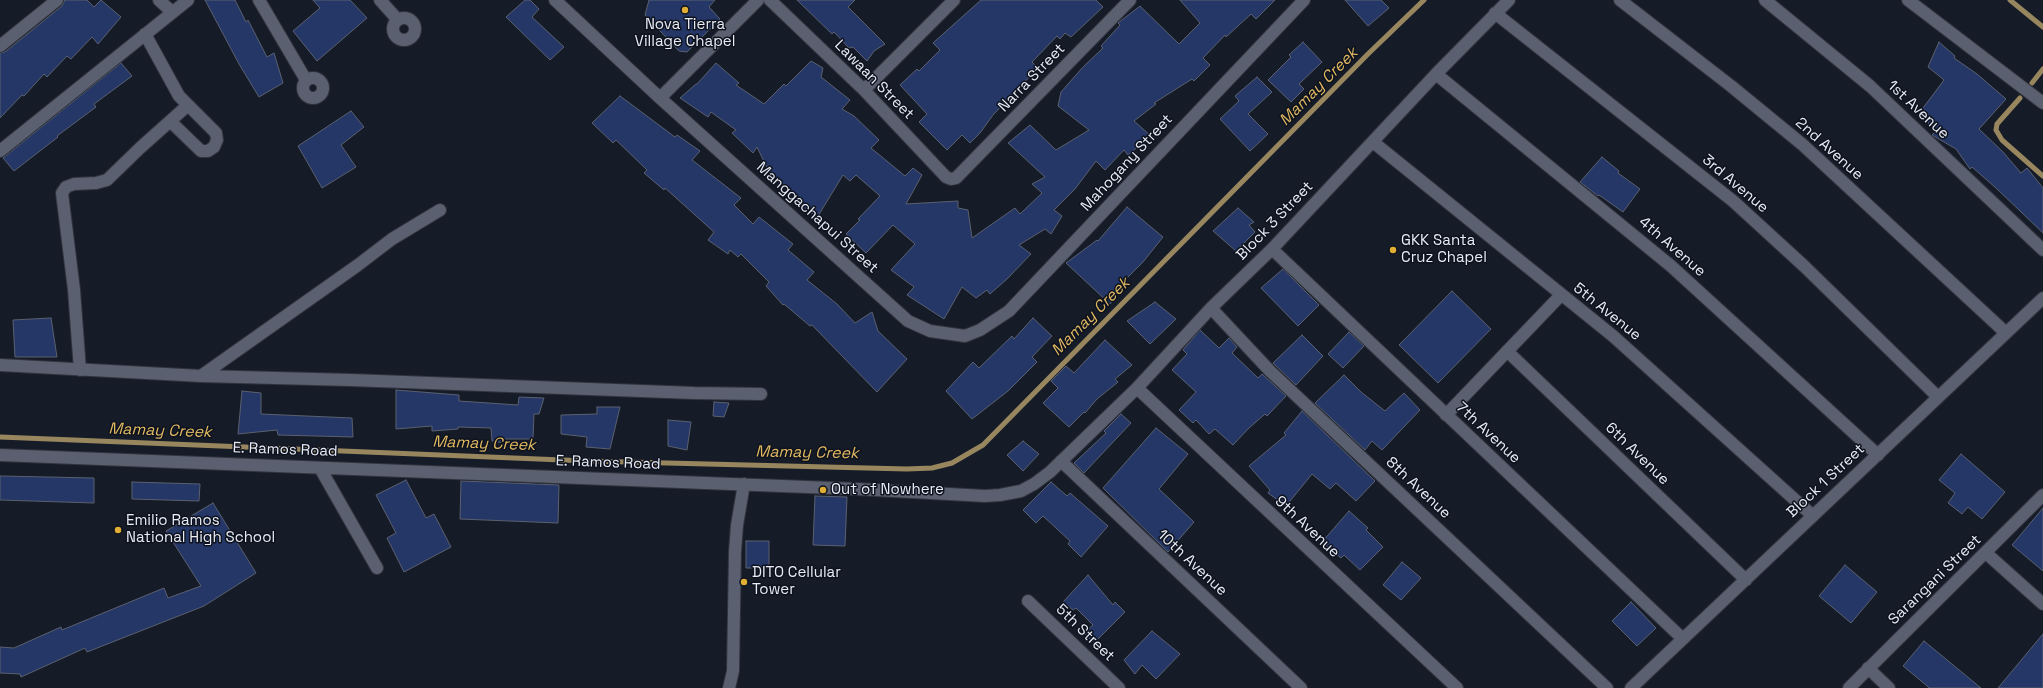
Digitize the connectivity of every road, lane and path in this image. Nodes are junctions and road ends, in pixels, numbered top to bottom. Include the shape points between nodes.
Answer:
1 (57, 0) edge
2 (159, 0) edge
3 (188, 0) edge
4 (259, 0) edge
5 (380, 0) edge
6 (555, 0) edge
7 (758, 0) edge
8 (770, 0) edge
9 (954, 0) edge
10 (1130, 0) edge
11 (1304, 0) edge
12 (1509, 0) edge
13 (1620, 0) edge
14 (1765, 0) edge
15 (1908, 0) edge
16 (172, 12) junction
17 (1495, 13) junction
18 (398, 20) dead end
19 (145, 34) junction
20 (0, 46) edge
21 (1436, 74) junction
22 (306, 80) dead end
23 (864, 90) junction
24 (660, 98) junction
25 (2043, 103) edge
26 (187, 106) junction
27 (171, 122) junction
28 (1373, 142) junction
29 (0, 151) edge
30 (956, 178) joint
31 (440, 210) dead end
32 (1272, 249) junction
33 (2043, 250) edge
34 (1561, 295) junction
35 (2043, 298) edge
36 (1211, 308) junction
37 (2006, 333) junction
38 (965, 336) joint
39 (1507, 351) junction
40 (0, 365) edge
41 (80, 370) junction
42 (201, 376) junction
43 (1137, 388) junction
44 (761, 394) dead end
45 (1938, 397) junction
46 (1446, 415) junction
47 (0, 455) edge
48 (1878, 455) junction
49 (1061, 461) junction
50 (320, 468) junction
51 (744, 484) junction
52 (2043, 495) edge
53 (1813, 516) junction
54 (1986, 553) junction
55 (377, 568) dead end
56 (1746, 580) junction
57 (1028, 601) dead end
58 (2043, 604) edge
59 (1683, 638) junction
60 (1868, 668) junction
61 (729, 688) edge
62 (1119, 688) edge
63 (1301, 688) edge
64 (1457, 688) edge
65 (1607, 688) edge
66 (1631, 688) edge
67 (1848, 688) edge
68 (1889, 688) edge

1 - 20 street
2 - 16 street
3 - 16 street
4 - 22 street
5 - 18 street
6 - 24 street, Manggachapui Street
7 - 24 street
8 - 23 street, Lawaan Street
9 - 23 street
10 - 30 street, Narra Street
11 - 38 street, Mahogany Street via 1009,311 980,330
12 - 17 street, Block 3 Street
13 - 37 street, 2nd Avenue via 1803,145
14 - 33 street, 1st Avenue via 1870,86
15 - 25 street
16 - 19 street
17 - 21 street, Block 3 Street
17 - 45 street, 3rd Avenue via 1733,202 1804,266
19 - 26 street
19 - 29 street
21 - 28 street, Block 3 Street
21 - 48 street, 4th Avenue via 1671,266
23 - 30 street, Lawaan Street via 946,178
24 - 38 street, Manggachapui Street via 908,321 930,331
26 - 27 street
26 - 27 street via 216,133 214,147 208,151 201,151
27 - 41 street via 107,180 66,186 62,194 74,290
28 - 32 street, Block 3 Street
28 - 34 street, 5th Avenue
31 - 42 street via 392,239
32 - 36 street, Block 3 Street
32 - 46 street, 7th Avenue
34 - 39 street
34 - 53 street, 5th Avenue via 1640,359
35 - 37 street, Block 1 Street
36 - 43 street, Block 3 Street
36 - 65 street, 8th Avenue via 1270,371
37 - 45 street, Block 1 Street
39 - 46 street
39 - 56 street, 6th Avenue
40 - 41 street
41 - 42 street
42 - 44 street
43 - 49 street, Block 3 Street
43 - 64 street, 9th Avenue
45 - 48 street, Block 1 Street
46 - 59 street, 7th Avenue
47 - 50 street, E. Ramos Road
48 - 53 street, Block 1 Street
49 - 51 street, E. Ramos Road via 1034,484 1021,491 1000,495
49 - 63 street, 10th Avenue
50 - 51 street, E. Ramos Road
50 - 55 street
51 - 61 street via 735,551 733,671
52 - 54 street, Sarangani Street
53 - 56 street, Block 1 Street
54 - 58 street
54 - 60 street, Sarangani Street
56 - 59 street, Block 1 Street
57 - 62 street, 5th Street
59 - 66 street, Block 1 Street
60 - 67 street, Sarangani Street
60 - 68 street

